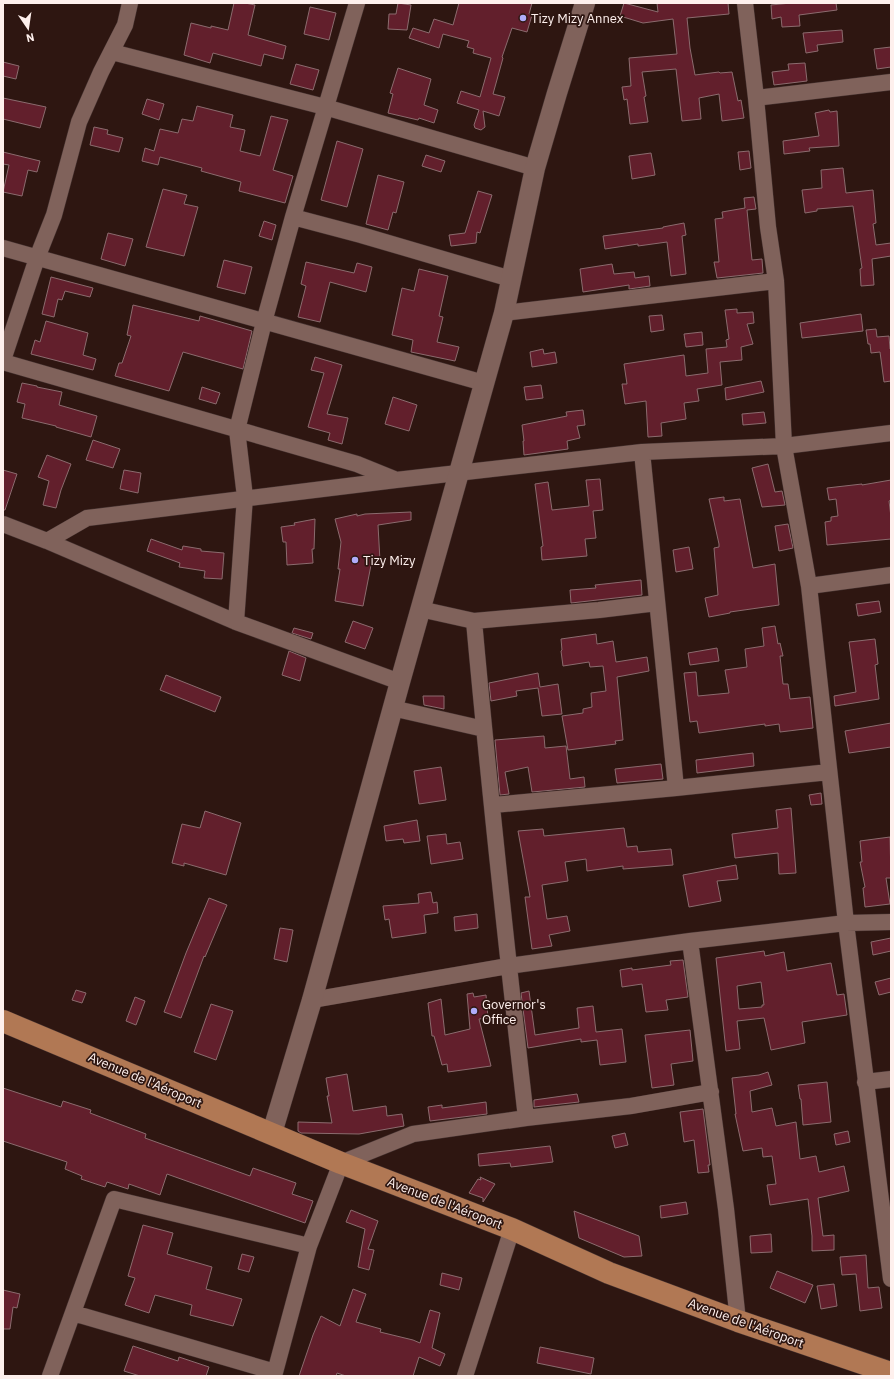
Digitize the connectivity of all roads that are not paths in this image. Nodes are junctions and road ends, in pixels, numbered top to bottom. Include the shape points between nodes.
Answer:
1 (130, 3) edge
2 (356, 3) edge
3 (585, 3) edge
4 (745, 3) edge
5 (112, 52) junction
6 (891, 82) edge
7 (756, 98) junction
8 (325, 108) junction
9 (535, 168) junction
10 (293, 217) junction
11 (3, 248) edge
12 (37, 258) junction
13 (511, 279) junction
14 (776, 281) junction
15 (504, 313) junction
16 (264, 322) junction
17 (3, 361) edge
18 (484, 383) junction
19 (237, 430) junction
20 (891, 433) edge
21 (784, 446) junction
22 (642, 452) junction
23 (459, 473) junction
24 (396, 480) junction
25 (246, 497) junction
26 (3, 524) edge
27 (47, 541) junction
28 (891, 574) edge
29 (809, 586) junction
30 (657, 603) junction
31 (420, 609) junction
32 (474, 621) junction
33 (236, 622) junction
34 (400, 682) junction
35 (392, 708) junction
36 (484, 729) junction
37 (829, 772) junction
38 (676, 788) junction
39 (493, 805) junction
40 (891, 922) edge
41 (846, 924) junction
42 (690, 941) junction
43 (508, 966) junction
44 (312, 1000) junction
45 (3, 1021) edge
46 (891, 1079) edge
47 (866, 1082) junction
48 (711, 1092) junction
49 (526, 1118) junction
50 (272, 1133) junction
51 (341, 1163) junction
52 (512, 1229) junction
53 (309, 1246) junction
54 (891, 1279) edge
55 (73, 1313) junction
56 (738, 1321) junction
57 (891, 1373) edge
58 (275, 1374) edge
59 (50, 1376) edge
60 (465, 1376) edge

1 - 5 street via 125,25
2 - 8 street
3 - 9 street
4 - 7 street
5 - 8 street
5 - 12 street via 79,122 54,215
6 - 7 street
7 - 14 street via 768,227
8 - 9 street
8 - 10 street
9 - 13 street
10 - 13 street
10 - 16 street
11 - 12 street
12 - 16 street
12 - 17 street
13 - 15 street
14 - 15 street
14 - 21 street
15 - 18 street
16 - 18 street
16 - 19 street
17 - 19 street
18 - 23 street
19 - 24 street via 357,464
19 - 25 street
20 - 21 street
21 - 22 street
21 - 29 street
22 - 23 street
22 - 30 street
23 - 24 street
23 - 31 street
24 - 25 street
25 - 27 street via 87,518
25 - 33 street
26 - 27 street
27 - 33 street
28 - 29 street
29 - 37 street
30 - 32 street
30 - 38 street
31 - 32 street
31 - 34 street
32 - 36 street
33 - 34 street
34 - 35 street
35 - 36 street
35 - 44 street
36 - 39 street
37 - 38 street
37 - 41 street
38 - 39 street
39 - 43 street
40 - 41 street
41 - 42 street
41 - 47 street
42 - 43 street
42 - 48 street
43 - 44 street
43 - 49 street
44 - 50 street
45 - 50 main road, Avenue de l'Aéroport
46 - 47 street
47 - 54 street
48 - 49 street via 631,1106
48 - 56 street
49 - 51 street via 413,1134
50 - 51 main road, Avenue de l'Aéroport
51 - 52 main road, Avenue de l'Aéroport
51 - 53 street
52 - 56 main road, Avenue de l'Aéroport via 609,1273
52 - 60 street
53 - 55 street via 114,1199
53 - 58 street
55 - 58 street
55 - 59 street
56 - 57 main road, Avenue de l'Aéroport

